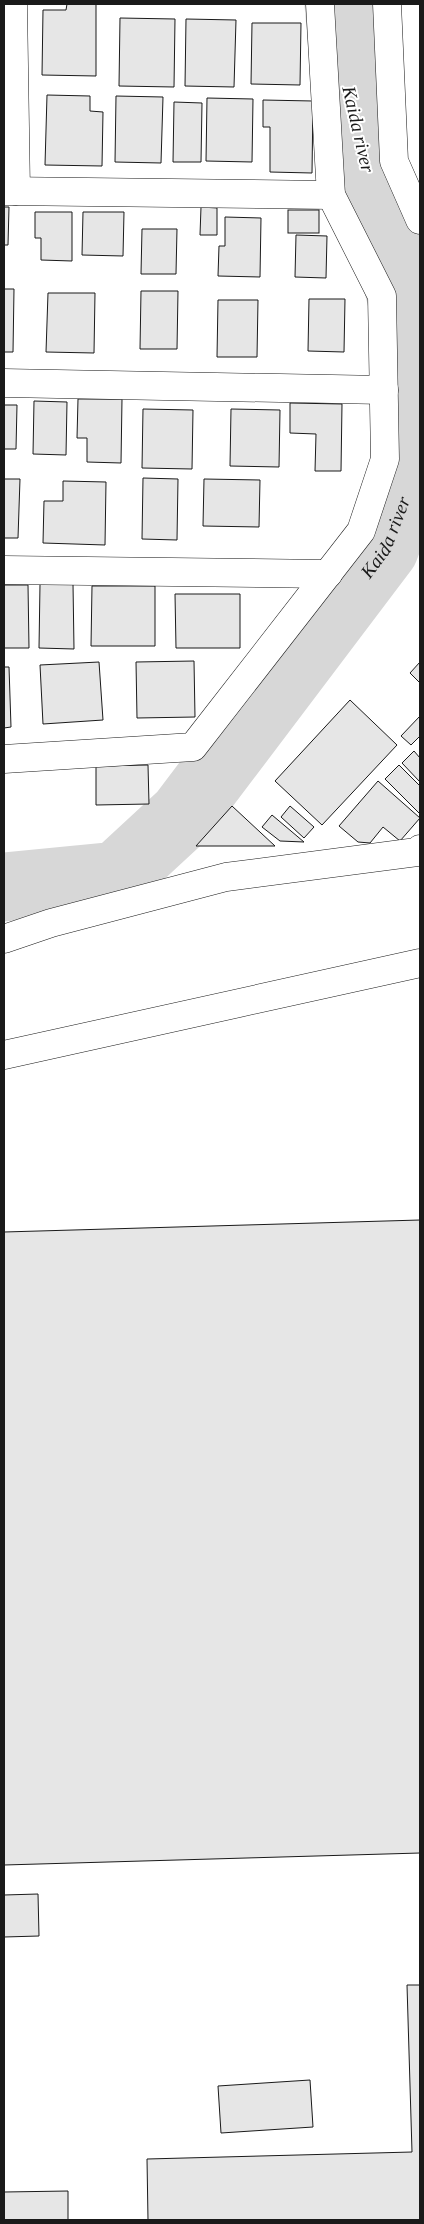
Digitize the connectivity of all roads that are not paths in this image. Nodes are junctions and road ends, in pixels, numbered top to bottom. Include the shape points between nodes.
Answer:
1 (13, 4) edge
2 (320, 4) edge
3 (387, 4) edge
4 (10, 191) edge
5 (331, 195) junction
6 (420, 220) edge
7 (4, 383) edge
8 (384, 390) junction
9 (4, 570) edge
10 (328, 574) junction
11 (4, 760) edge
12 (420, 848) edge
13 (4, 939) edge
14 (420, 963) edge
15 (4, 1055) edge

1 - 4 street
2 - 5 street
3 - 6 street via 394,161
4 - 5 street
5 - 8 street via 382,296
7 - 8 street
8 - 10 street via 384,459 361,531
9 - 10 street
10 - 11 street via 193,747
12 - 13 street via 417,852 226,877 51,923
14 - 15 street

